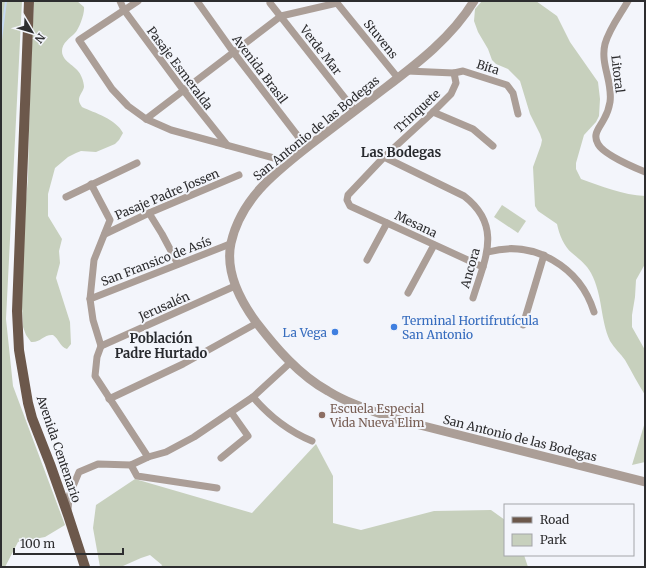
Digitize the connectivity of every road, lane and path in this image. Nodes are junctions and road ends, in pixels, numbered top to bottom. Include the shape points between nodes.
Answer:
1 (29, 1) edge
2 (120, 1) edge
3 (138, 1) edge
4 (197, 1) edge
5 (474, 1) edge
6 (628, 1) edge
7 (270, 3) dead end
8 (124, 10) junction
9 (281, 16) junction
10 (234, 53) junction
11 (407, 71) junction
12 (454, 73) junction
13 (398, 78) junction
14 (184, 91) junction
15 (355, 111) junction
16 (433, 112) junction
17 (518, 114) dead end
18 (146, 119) junction
19 (227, 145) junction
20 (493, 146) dead end
21 (307, 148) junction
22 (384, 157) junction
23 (137, 162) dead end
24 (289, 162) junction
25 (645, 172) edge
26 (239, 175) dead end
27 (91, 184) junction
28 (348, 195) joint
29 (66, 196) dead end
30 (149, 213) junction
31 (387, 223) junction
32 (105, 234) junction
33 (230, 244) junction
34 (434, 245) junction
35 (488, 252) junction
36 (544, 255) junction
37 (367, 260) dead end
38 (178, 264) junction
39 (483, 267) junction
40 (235, 286) junction
41 (408, 293) dead end
42 (473, 298) dead end
43 (90, 299) junction
44 (594, 312) dead end
45 (257, 323) junction
46 (523, 325) dead end
47 (101, 346) junction
48 (291, 362) junction
49 (253, 397) junction
50 (109, 399) junction
51 (231, 412) junction
52 (312, 441) dead end
53 (148, 457) junction
54 (221, 458) dead end
55 (131, 465) junction
56 (645, 482) edge
57 (217, 488) dead end
58 (68, 515) junction
59 (85, 567) edge

1 - 58 main road, Avenida Centenario via 17,304 18,343 23,381 32,418
2 - 8 street, Pasaje Esmeralda
3 - 8 street
4 - 10 street, Avenida Brasil
5 - 11 street, San Antonio de las Bodegas via 457,24 424,58
6 - 25 street, Litoral via 604,47 604,64 610,96 608,110 596,138 601,148 610,155
7 - 9 street, Verde Mar
8 - 14 street, Pasaje Esmeralda
8 - 18 street via 79,40 112,89 128,106
9 - 10 street
9 - 13 street, Stuvens via 337,3
9 - 15 street, Verde Mar
10 - 14 street
10 - 21 street, Avenida Brasil
11 - 12 street, Bita
11 - 13 street, San Antonio de las Bodegas
12 - 16 street, Trinquete via 456,83 453,91
12 - 17 street, Bita via 463,71 507,85 513,93
13 - 15 street, San Antonio de las Bodegas
14 - 18 street
14 - 19 street, Pasaje Esmeralda
15 - 21 street, San Antonio de las Bodegas
16 - 20 street via 473,129
16 - 22 street, Trinquete
18 - 19 street via 171,130
19 - 24 street
21 - 24 street, San Antonio de las Bodegas
22 - 28 street, Trinquete
22 - 35 street, Ancora via 469,200 484,221 488,234
23 - 27 street
24 - 33 street, San Antonio de las Bodegas via 270,177 254,195 241,216
26 - 30 street, Pasaje Padre Jossen
27 - 29 street
27 - 32 street via 110,220
28 - 31 street, Mesana via 350,206
30 - 32 street, Pasaje Padre Jossen
30 - 38 street
31 - 34 street, Mesana
31 - 37 street
32 - 43 street via 94,260
33 - 38 street, San Fransico de Asís
33 - 40 street, San Antonio de las Bodegas via 230,264
34 - 39 street, Mesana
34 - 41 street
35 - 36 street via 518,249
35 - 39 street, Ancora
36 - 44 street via 573,276 586,293
36 - 46 street
38 - 43 street, San Fransico de Asís
39 - 42 street, Ancora
40 - 45 street, San Antonio de las Bodegas
40 - 47 street, Jerusalén
43 - 47 street
45 - 48 street, San Antonio de las Bodegas
45 - 50 street via 183,364
47 - 50 street via 95,376
48 - 49 street
48 - 56 street, San Antonio de las Bodegas via 327,391 381,414
49 - 51 street
49 - 52 street via 278,422
50 - 53 street
51 - 53 street via 194,437 166,452
51 - 54 street via 248,436
53 - 55 street
55 - 57 street via 137,476
55 - 58 street via 98,464 79,472 69,496
58 - 59 main road, Avenida Centenario

